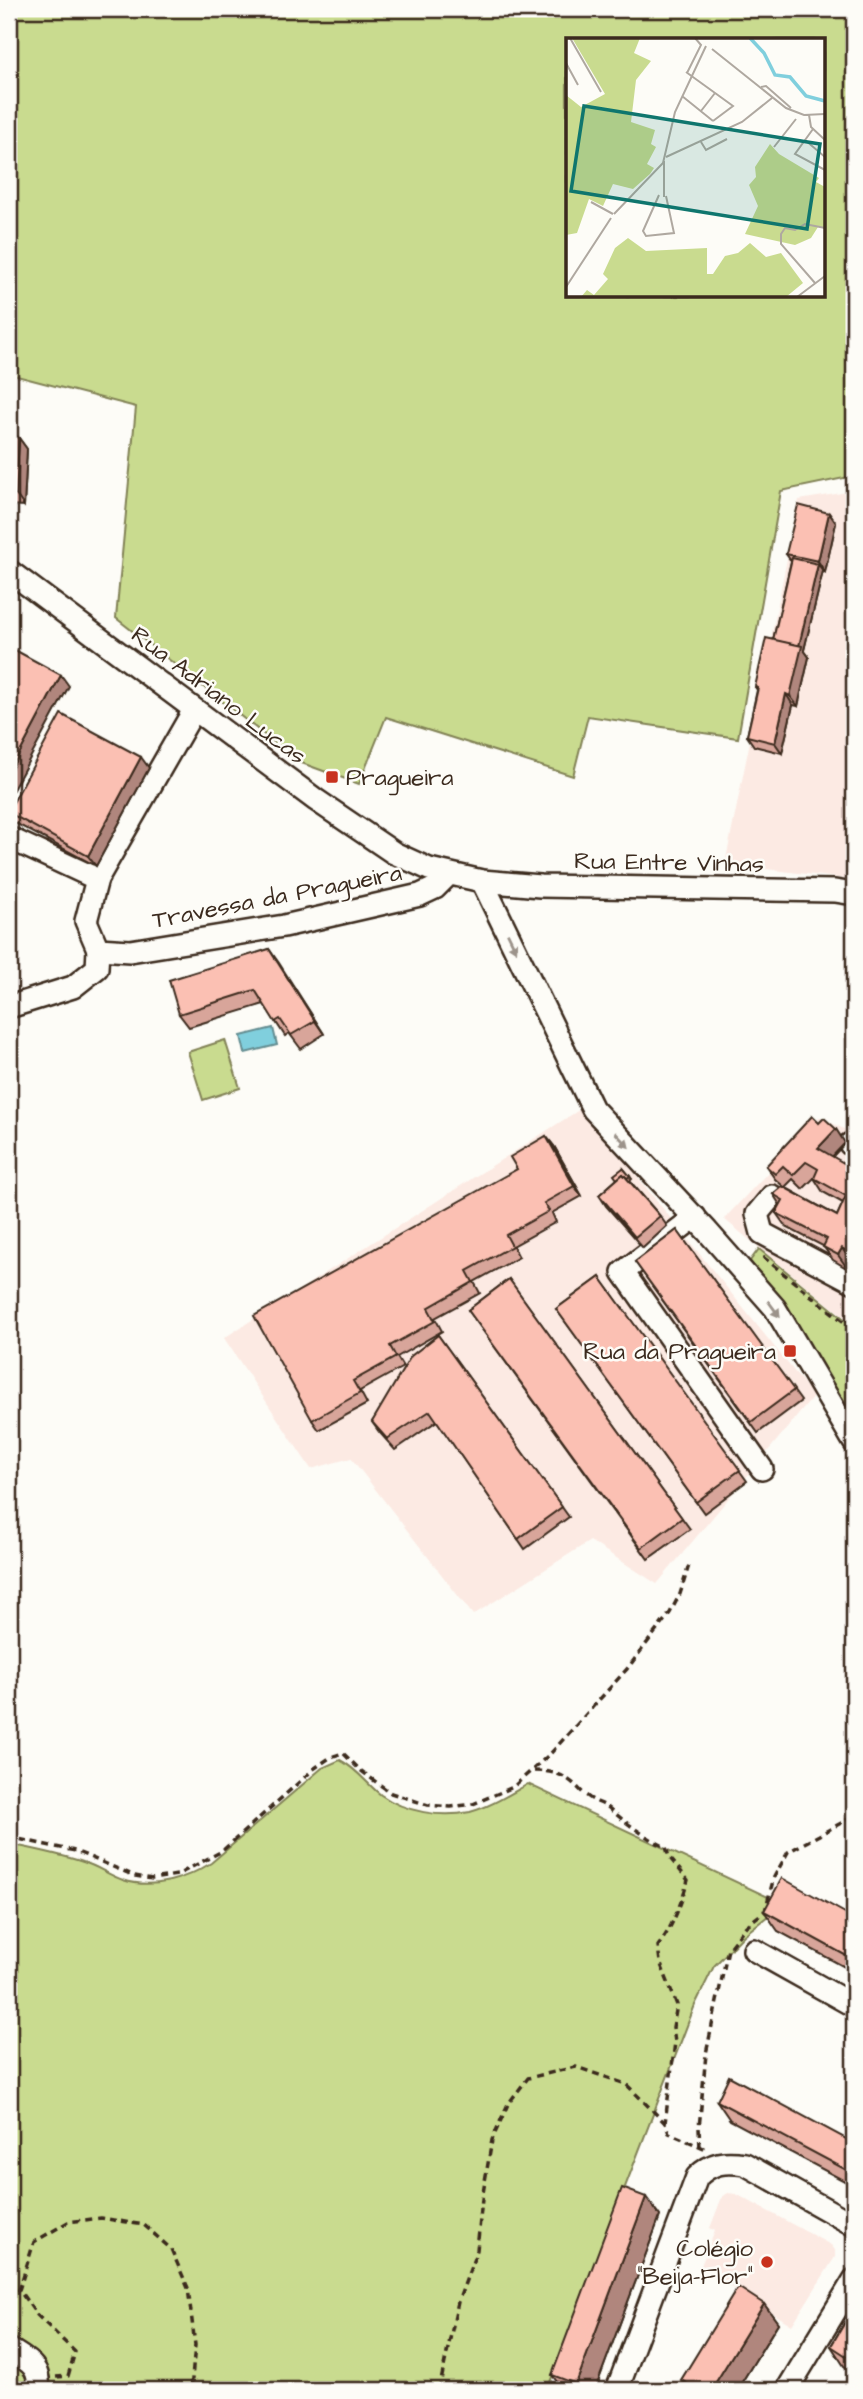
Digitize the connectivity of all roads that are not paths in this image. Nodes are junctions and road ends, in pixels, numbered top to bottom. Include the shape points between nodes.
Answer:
1 (9, 571) edge
2 (194, 709) junction
3 (9, 838) edge
4 (449, 874) junction
5 (97, 879) junction
6 (482, 881) junction
7 (854, 894) edge
8 (97, 949) junction
9 (9, 1007) edge
10 (772, 1196) edge
11 (695, 1217) junction
12 (854, 1282) edge
13 (854, 1442) edge
14 (762, 1469) dead end
15 (754, 1950) dead end
16 (854, 2006) edge
17 (854, 2225) edge
18 (854, 2280) edge
19 (9, 2349) edge
20 (39, 2384) edge
21 (617, 2390) edge
22 (787, 2390) edge

1 - 2 street, Rua Adriano Lucas
2 - 4 street, Rua Adriano Lucas via 355,828 394,853
2 - 5 street
3 - 5 street
4 - 6 street, Rua Adriano Lucas
4 - 8 street, Travessa da Pragueira via 420,895 284,926 130,951
5 - 8 street via 86,921
6 - 7 street, Rua Entre Vinhas
6 -> 11 street via 593,1109
8 - 9 street via 97,968 74,987
10 - 12 street via 757,1214 762,1233
11 -> 13 street via 775,1308
11 - 14 street via 623,1272
15 - 16 street
17 - 21 street via 745,2164 717,2163 706,2169 698,2177
18 - 22 street
19 - 20 street via 31,2363

